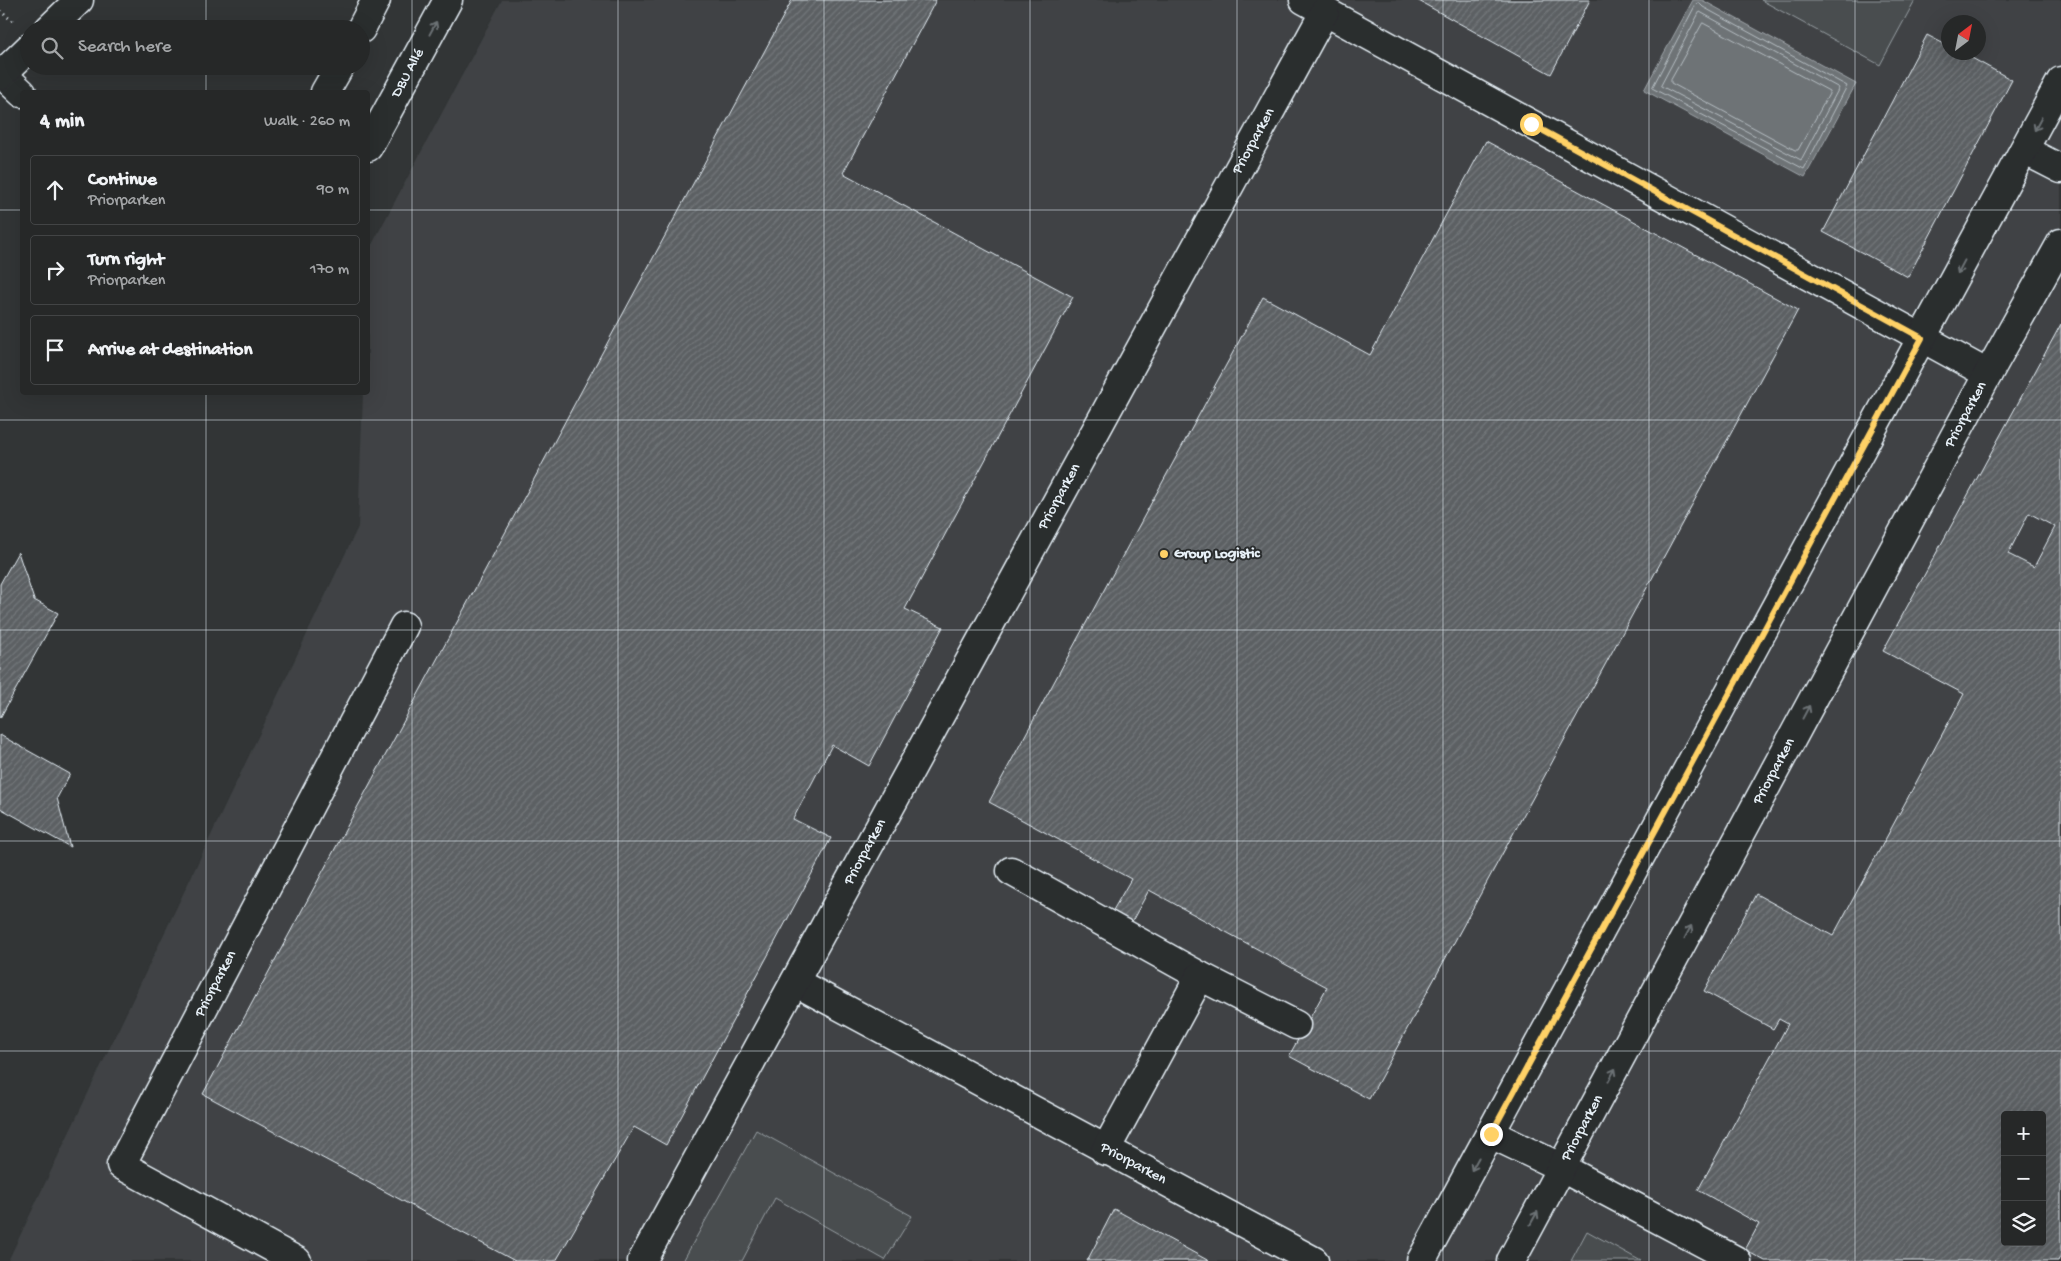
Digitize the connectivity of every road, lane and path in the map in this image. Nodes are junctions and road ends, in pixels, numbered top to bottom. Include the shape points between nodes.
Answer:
1 (79, 0) edge
2 (376, 0) edge
3 (448, 0) edge
4 (1315, 6) edge
5 (58, 20) edge
6 (366, 20) edge
7 (20, 57) edge
8 (1, 75) edge
9 (335, 75) edge
10 (2061, 81) edge
11 (326, 90) edge
12 (20, 91) edge
13 (370, 143) edge
14 (2024, 150) junction
15 (2061, 169) edge
16 (2061, 243) edge
17 (1922, 338) junction
18 (1988, 374) junction
19 (404, 626) dead end
20 (1011, 871) dead end
21 (1200, 976) junction
22 (794, 982) junction
23 (1296, 1025) dead end
24 (1491, 1134) junction
25 (1106, 1151) junction
26 (1562, 1168) junction
27 (297, 1261) edge
28 (642, 1261) edge
29 (1314, 1261) edge
30 (1421, 1261) edge
31 (1511, 1261) edge
32 (1737, 1261) edge

1 - 5 street
2 - 6 street
13 -> 3 street, DBU Allé
4 - 17 street, Priorparken
4 - 22 street, Priorparken
7 - 8 street
8 - 12 street
9 - 11 street
10 -> 14 street
14 - 15 street
14 -> 17 street
16 - 18 street, Priorparken
17 - 18 street, Priorparken
17 - 24 street
26 -> 18 street, Priorparken
19 - 27 street, Priorparken via 121,1165
20 - 21 street
21 - 23 street
21 - 25 street
22 - 25 street, Priorparken
22 - 28 street, Priorparken
24 - 26 street, Priorparken
24 -> 30 street
25 - 29 street, Priorparken
31 -> 26 street, Priorparken
26 - 32 street, Priorparken

